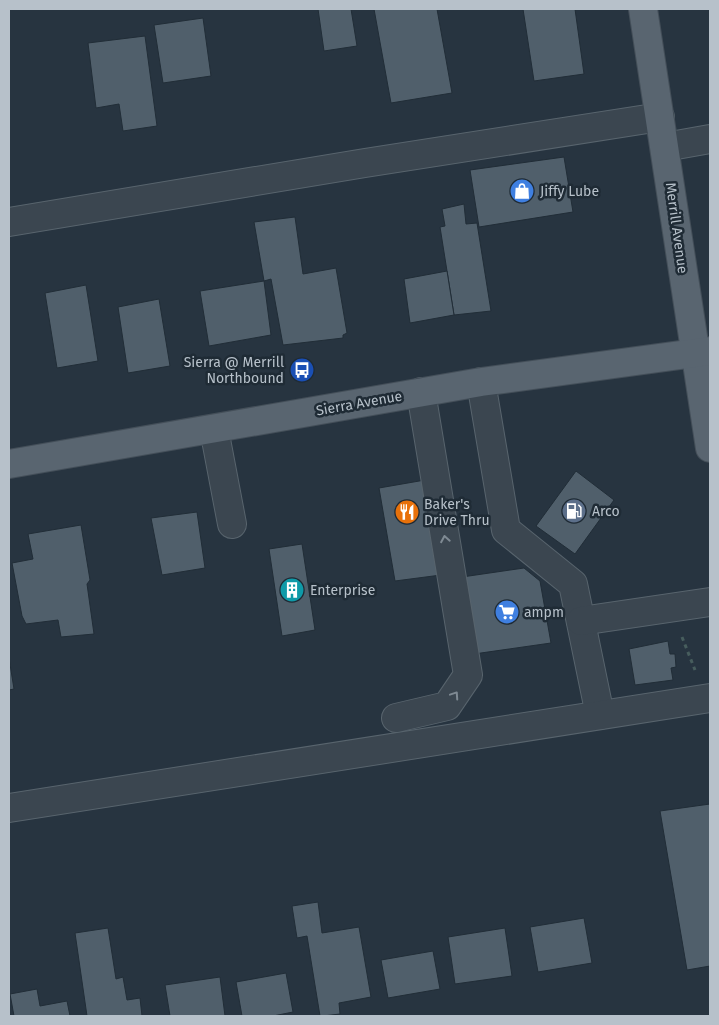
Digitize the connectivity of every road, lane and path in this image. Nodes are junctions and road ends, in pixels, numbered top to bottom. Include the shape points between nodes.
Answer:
1 (643, 9) edge
2 (660, 117) junction
3 (710, 139) edge
4 (664, 146) junction
5 (9, 222) edge
6 (703, 352) edge
7 (481, 382) junction
8 (421, 392) junction
9 (214, 429) junction
10 (710, 448) edge
11 (9, 464) edge
12 (232, 524) dead end
13 (710, 602) edge
14 (581, 621) junction
15 (710, 698) edge
16 (600, 714) junction
17 (396, 718) dead end
18 (9, 808) edge

1 - 2 main road, Merrill Avenue
2 - 4 main road, Merrill Avenue
2 - 5 lane
3 - 4 lane
4 - 6 main road, Merrill Avenue
6 - 7 main road, Sierra Avenue
6 - 10 main road, Merrill Avenue
7 - 8 main road, Sierra Avenue
7 - 14 lane via 506,530 573,584
8 - 9 main road, Sierra Avenue
17 -> 8 lane via 448,706 468,675
9 - 11 main road, Sierra Avenue
9 - 12 lane
13 - 14 lane
14 - 16 lane
15 - 16 lane
16 - 18 lane

